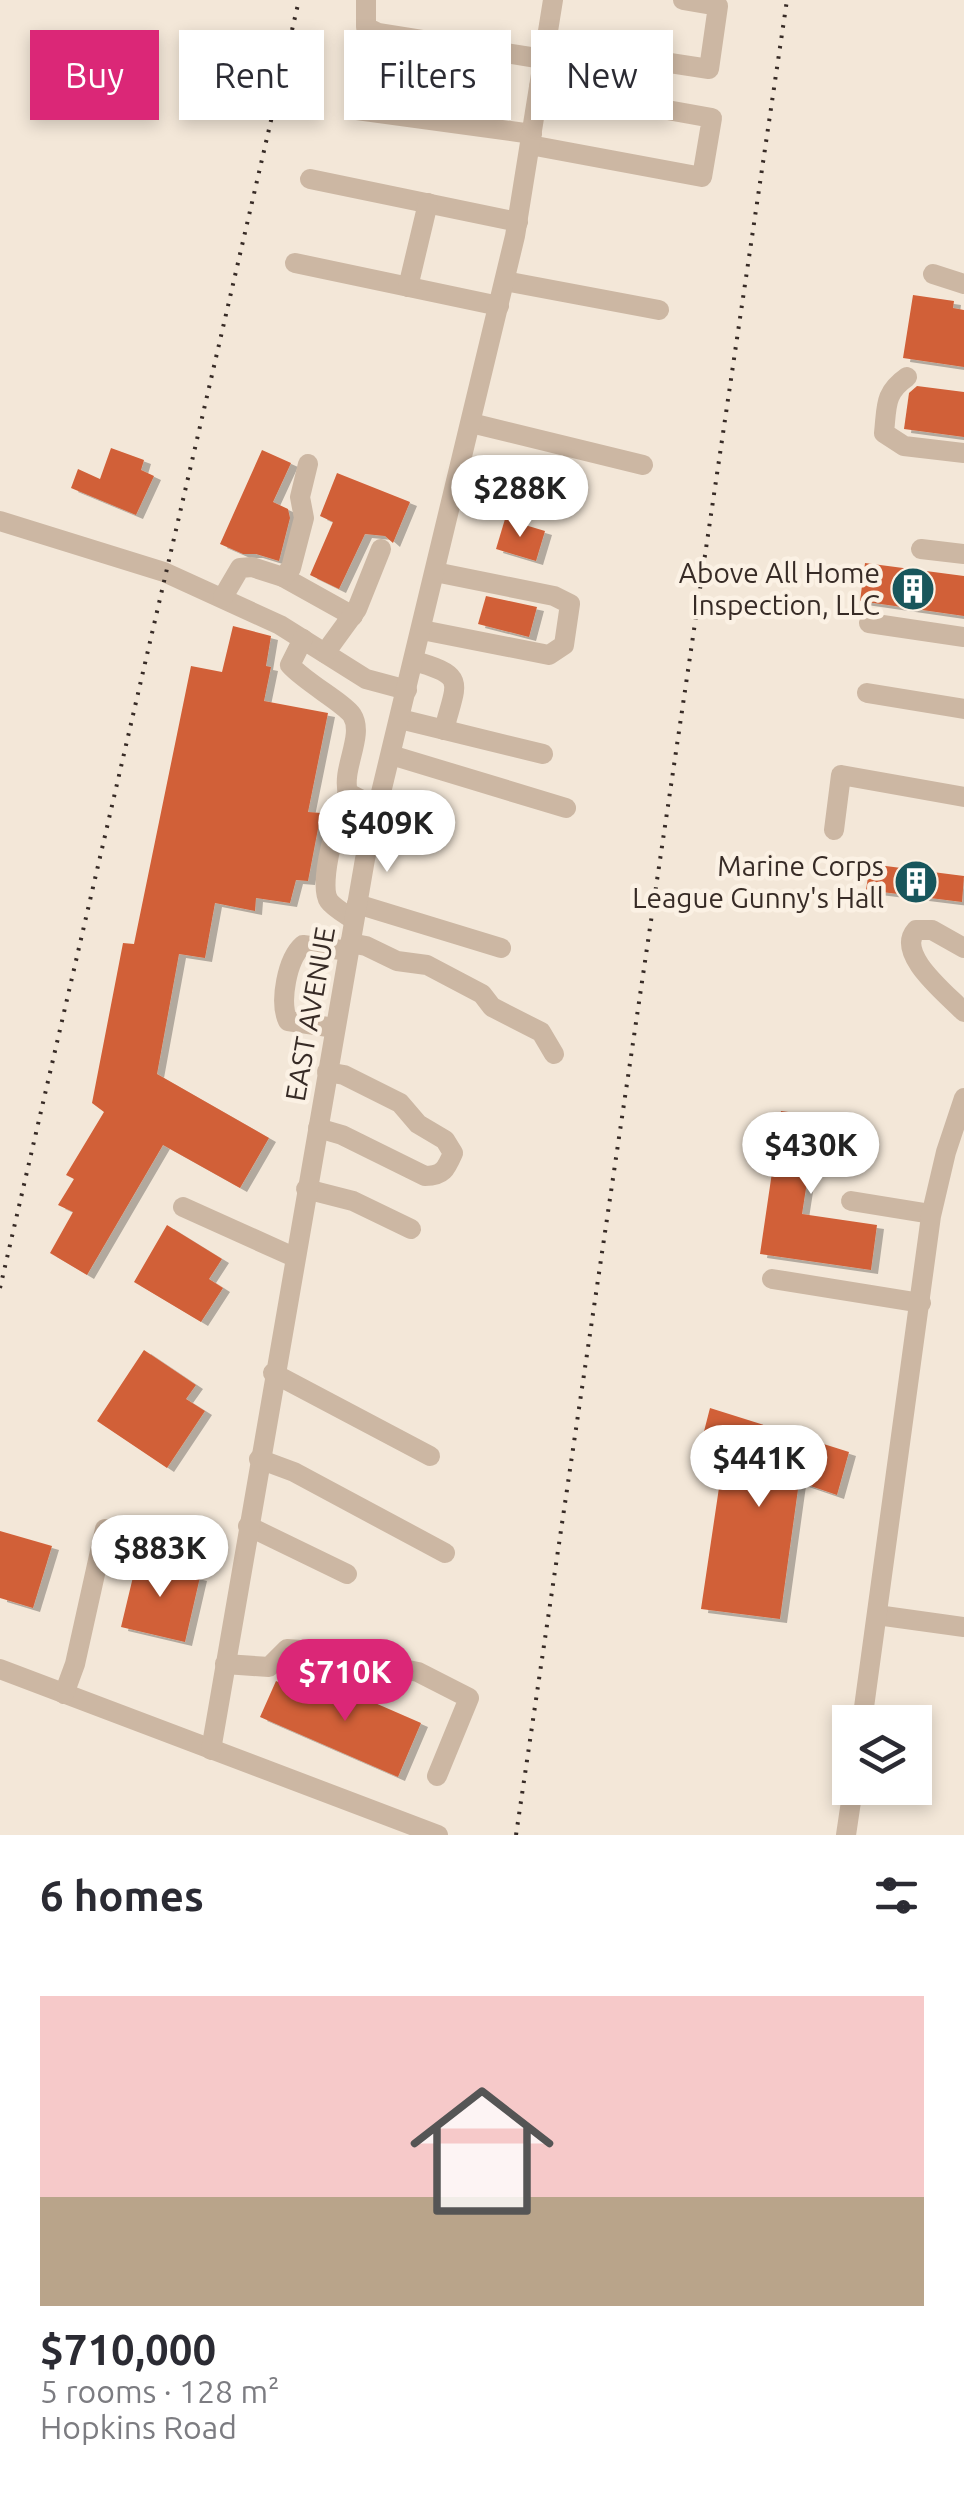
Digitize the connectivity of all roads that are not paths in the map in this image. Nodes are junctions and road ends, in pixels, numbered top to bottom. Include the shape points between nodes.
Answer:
1 (366, 0) edge
2 (553, 0) edge
3 (683, 0) edge
4 (548, 30) edge
5 (531, 51) edge
6 (673, 65) edge
7 (673, 111) edge
8 (415, 120) edge
9 (534, 120) edge
10 (531, 140) junction
11 (310, 179) dead end
12 (428, 203) junction
13 (518, 222) junction
14 (295, 263) dead end
15 (933, 274) dead end
16 (505, 280) junction
17 (964, 284) edge
18 (408, 287) junction
19 (499, 306) junction
20 (658, 310) dead end
21 (907, 377) dead end
22 (471, 423) junction
23 (964, 453) edge
24 (308, 464) dead end
25 (643, 464) dead end
26 (0, 521) edge
27 (921, 549) dead end
28 (381, 550) dead end
29 (964, 554) edge
30 (435, 572) junction
31 (283, 577) junction
32 (223, 597) junction
33 (353, 616) junction
34 (869, 624) dead end
35 (422, 630) junction
36 (964, 637) edge
37 (304, 639) junction
38 (325, 653) junction
39 (414, 661) junction
40 (407, 690) junction
41 (867, 694) dead end
42 (964, 709) edge
43 (400, 719) junction
44 (444, 730) junction
45 (543, 754) dead end
46 (390, 756) junction
47 (348, 793) junction
48 (964, 797) edge
49 (378, 808) junction
50 (566, 808) dead end
51 (834, 830) dead end
52 (356, 912) junction
53 (349, 947) junction
54 (501, 948) dead end
55 (964, 948) edge
56 (964, 1012) edge
57 (335, 1028) junction
58 (554, 1054) dead end
59 (327, 1072) junction
60 (964, 1098) edge
61 (318, 1128) junction
62 (306, 1189) junction
63 (851, 1201) dead end
64 (184, 1207) dead end
65 (931, 1214) junction
66 (411, 1229) dead end
67 (294, 1257) junction
68 (772, 1279) dead end
69 (921, 1303) junction
70 (273, 1373) junction
71 (430, 1456) dead end
72 (259, 1459) junction
73 (248, 1526) junction
74 (105, 1529) dead end
75 (445, 1553) dead end
76 (347, 1574) dead end
77 (877, 1614) junction
78 (964, 1628) edge
79 (225, 1664) junction
80 (0, 1669) edge
81 (64, 1694) junction
82 (864, 1705) edge
83 (210, 1750) junction
84 (437, 1776) dead end
85 (850, 1805) edge
86 (438, 1835) edge
87 (846, 1835) edge

1 - 5 street via 366,27 378,33
2 - 4 street, EAST AVENUE
3 - 6 street via 718,6 709,69
7 - 10 street via 712,118 702,178
8 - 10 street
9 - 10 street, EAST AVENUE
10 - 13 street, EAST AVENUE
11 - 12 street
12 - 13 street
12 - 18 street
13 - 16 street, EAST AVENUE
14 - 18 street
15 - 17 street
16 - 19 street, EAST AVENUE
16 - 20 street
18 - 19 street
19 - 22 street, EAST AVENUE
21 - 23 street via 888,399 884,433 904,446
22 - 25 street
22 - 30 street, EAST AVENUE
24 - 31 street via 300,497 304,518 292,568
26 - 32 street
27 - 29 street
28 - 33 street
30 - 35 street, EAST AVENUE
30 - 35 street via 570,604 564,645 549,654
31 - 32 street via 240,568
31 - 33 street
32 - 37 street
33 - 38 street
34 - 36 street
35 - 39 street, EAST AVENUE
37 - 38 street
37 - 47 street via 290,665 352,715 357,732 344,780
38 - 40 street via 366,679
39 - 40 street, EAST AVENUE
39 - 44 street via 453,678
40 - 43 street, EAST AVENUE
41 - 42 street
43 - 44 street
43 - 46 street, EAST AVENUE
44 - 45 street
46 - 49 street, EAST AVENUE
46 - 50 street
47 - 49 street
47 - 52 street via 324,886 329,901
48 - 51 street via 841,776
49 - 52 street, EAST AVENUE
52 - 53 street, EAST AVENUE
52 - 54 street
53 - 57 street, EAST AVENUE
53 - 57 street via 303,945 294,953 282,1009 288,1020
53 - 58 street via 427,965 541,1032
55 - 56 street via 932,930 916,930 908,946
57 - 59 street, EAST AVENUE
59 - 61 street, EAST AVENUE
59 - 61 street via 400,1103 453,1153 446,1170 425,1176
60 - 65 street
61 - 62 street, EAST AVENUE
62 - 66 street via 353,1201
62 - 67 street, EAST AVENUE
63 - 65 street
64 - 67 street
65 - 69 street
67 - 70 street, EAST AVENUE
68 - 69 street
69 - 77 street
70 - 71 street
70 - 72 street, EAST AVENUE
72 - 73 street, EAST AVENUE
72 - 75 street
73 - 76 street
73 - 79 street, EAST AVENUE
74 - 81 street
77 - 78 street
77 - 82 street
79 - 83 street, EAST AVENUE
79 - 84 street via 268,1667 287,1649 315,1651 418,1672 469,1698
80 - 81 street
81 - 83 street
83 - 86 street
85 - 87 street

